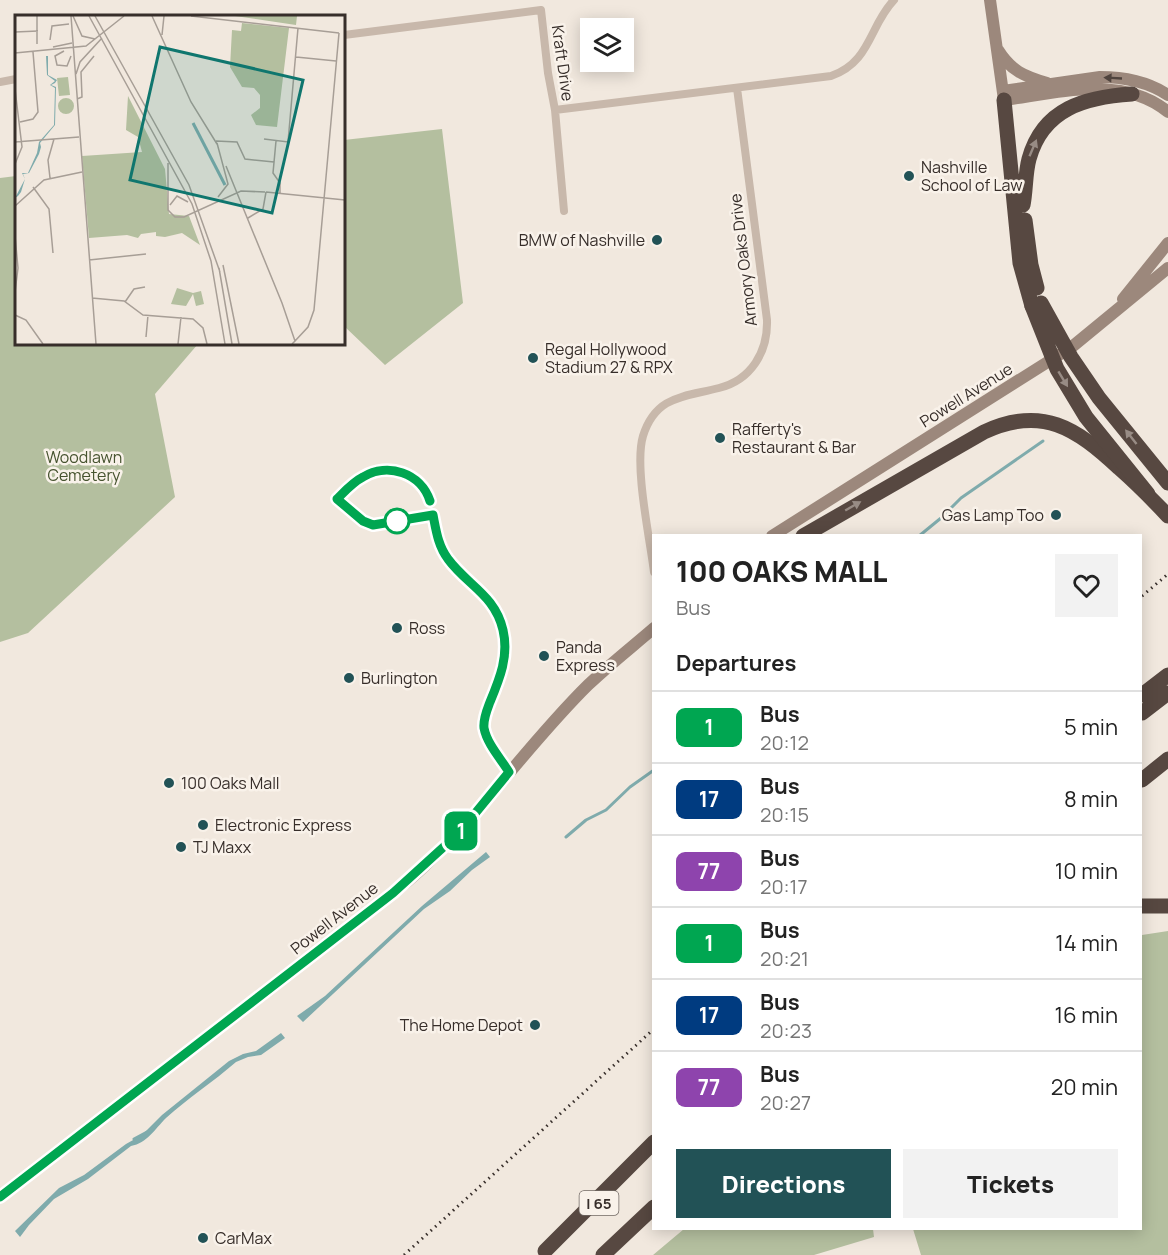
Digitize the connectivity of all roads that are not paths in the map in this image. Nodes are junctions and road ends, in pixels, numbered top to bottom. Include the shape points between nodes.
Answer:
1 (894, 0) edge
2 (990, 0) edge
3 (345, 35) edge
4 (996, 47) junction
5 (15, 79) edge
6 (0, 82) edge
7 (1051, 84) junction
8 (737, 88) junction
9 (1132, 94) junction
10 (1168, 95) edge
11 (1004, 96) junction
12 (555, 110) junction
13 (1168, 112) edge
14 (1023, 206) junction
15 (564, 211) dead end
16 (1168, 243) edge
17 (1168, 268) edge
18 (1036, 305) junction
19 (1103, 324) junction
20 (1168, 483) edge
21 (1148, 494) junction
22 (1168, 516) edge
23 (775, 534) edge
24 (806, 534) edge
25 (652, 556) edge
26 (652, 630) edge
27 (1168, 675) edge
28 (1168, 693) edge
29 (1142, 695) edge
30 (1142, 713) edge
31 (1168, 759) edge
32 (1142, 780) edge
33 (1142, 906) edge
34 (1168, 906) edge
35 (652, 1144) edge
36 (652, 1156) edge
37 (0, 1197) edge
38 (652, 1209) edge
39 (543, 1253) edge
40 (603, 1255) edge

1 - 8 street via 863,53 841,72 819,79
2 - 4 main road
3 - 12 street, Kraft Drive via 541,10
4 - 7 main road via 1006,63 1025,76
4 - 11 main road
5 - 6 street
10 -> 7 main road via 1139,81 1113,77
7 - 11 main road
8 - 12 street
8 - 25 street, Armory Oaks Drive via 767,320 766,340 758,360 739,380 671,400 647,426 640,462
9 - 11 main road via 1093,89
9 - 13 main road
14 -> 9 highway via 1031,152 1048,124 1082,101
11 - 14 highway
11 - 18 highway via 1020,263
12 - 15 street, Kraft Drive
14 - 18 highway
16 - 19 main road
17 - 19 main road, Powell Avenue
20 -> 18 highway, bridge via 1099,398
18 -> 21 highway, bridge via 1057,369 1080,407
19 - 23 main road, Powell Avenue
21 - 22 highway
24 -> 21 highway, bridge via 984,432 1023,420 1054,423 1077,433
26 - 37 main road, Powell Avenue via 588,685 459,833 408,881
27 - 29 highway
28 - 30 highway
31 - 32 highway
33 - 34 highway
35 - 39 highway
36 - 39 highway, I 65
38 - 40 highway, I 65

